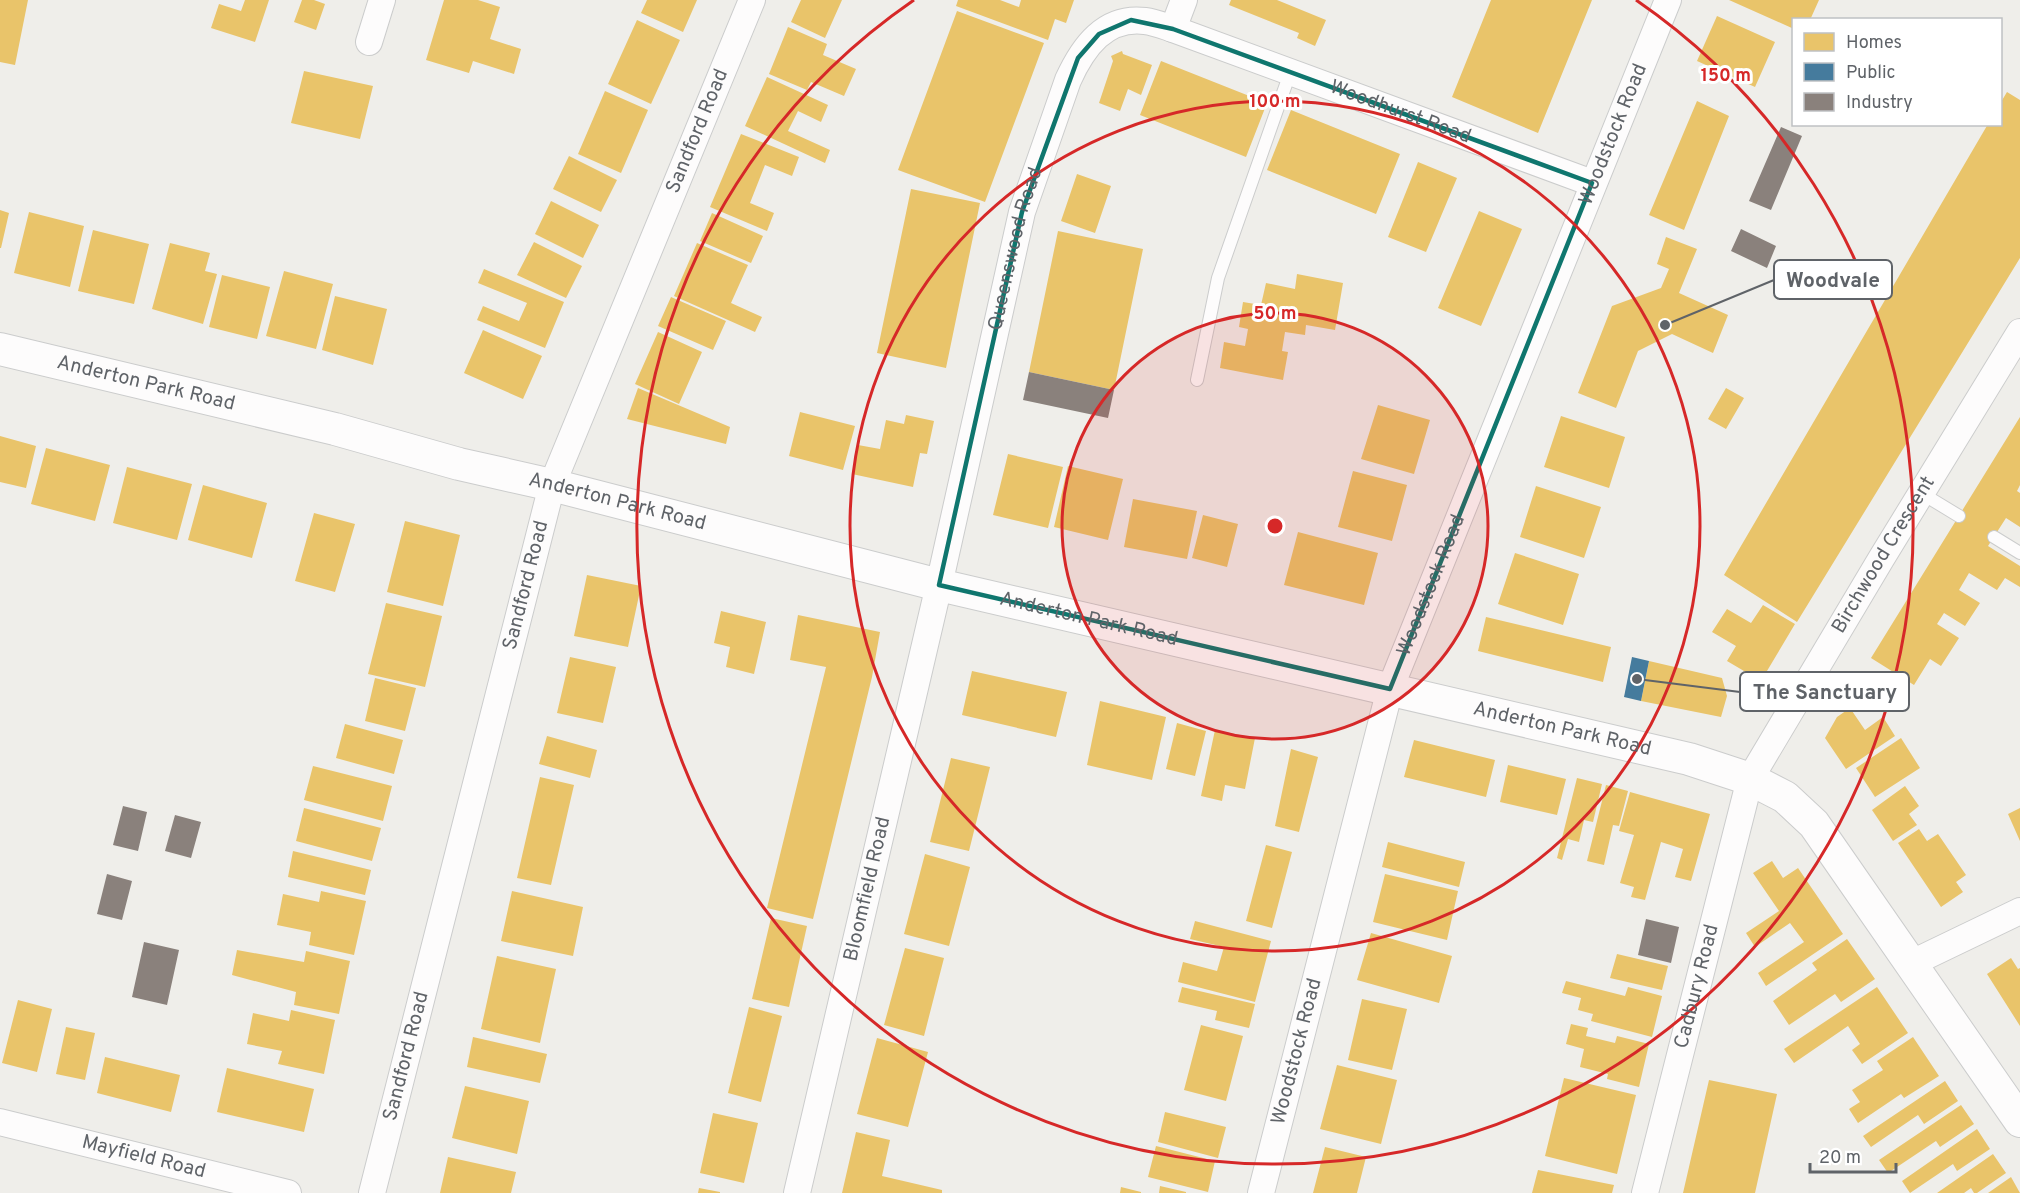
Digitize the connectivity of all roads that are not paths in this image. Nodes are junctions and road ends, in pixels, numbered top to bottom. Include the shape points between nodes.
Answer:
1 (382, 0) edge
2 (752, 0) edge
3 (1184, 0) edge
4 (1668, 0) edge
5 (1173, 29) junction
6 (369, 42) dead end
7 (1290, 73) junction
8 (1592, 183) junction
9 (2020, 332) edge
10 (0, 349) edge
11 (1197, 380) dead end
12 (552, 486) junction
13 (1921, 493) junction
14 (1959, 516) dead end
15 (1994, 537) dead end
16 (2020, 553) edge
17 (939, 585) junction
18 (1390, 689) junction
19 (1750, 779) junction
20 (2020, 911) edge
21 (1912, 963) junction
22 (2020, 1121) edge
23 (0, 1122) edge
24 (288, 1193) edge
25 (372, 1193) edge
26 (797, 1193) edge
27 (1261, 1193) edge
28 (1645, 1193) edge

1 - 6 street
2 - 12 street, Sandford Road
3 - 5 street
4 - 8 street, Woodstock Road
5 - 7 street, Woodhurst Road
5 - 17 street, Queenswood Road via 1131,20 1114,26 1088,44 1068,80 1022,212
7 - 8 street, Woodhurst Road
7 - 11 lane via 1218,278
8 - 18 street, Woodstock Road
9 - 13 street, Birchwood Crescent
10 - 12 street, Anderton Park Road via 335,429
12 - 17 street, Anderton Park Road
12 - 25 street, Sandford Road
13 - 14 lane
13 - 19 street, Birchwood Crescent
15 - 16 lane
17 - 18 street, Anderton Park Road
17 - 26 street, Bloomfield Road
18 - 19 street, Anderton Park Road via 1689,759
18 - 27 street, Woodstock Road
19 - 21 street, Anderton Park Road via 1785,797 1814,824
19 - 28 street, Cadbury Road
20 - 21 street
21 - 22 street, Anderton Park Road
23 - 24 street, Mayfield Road

